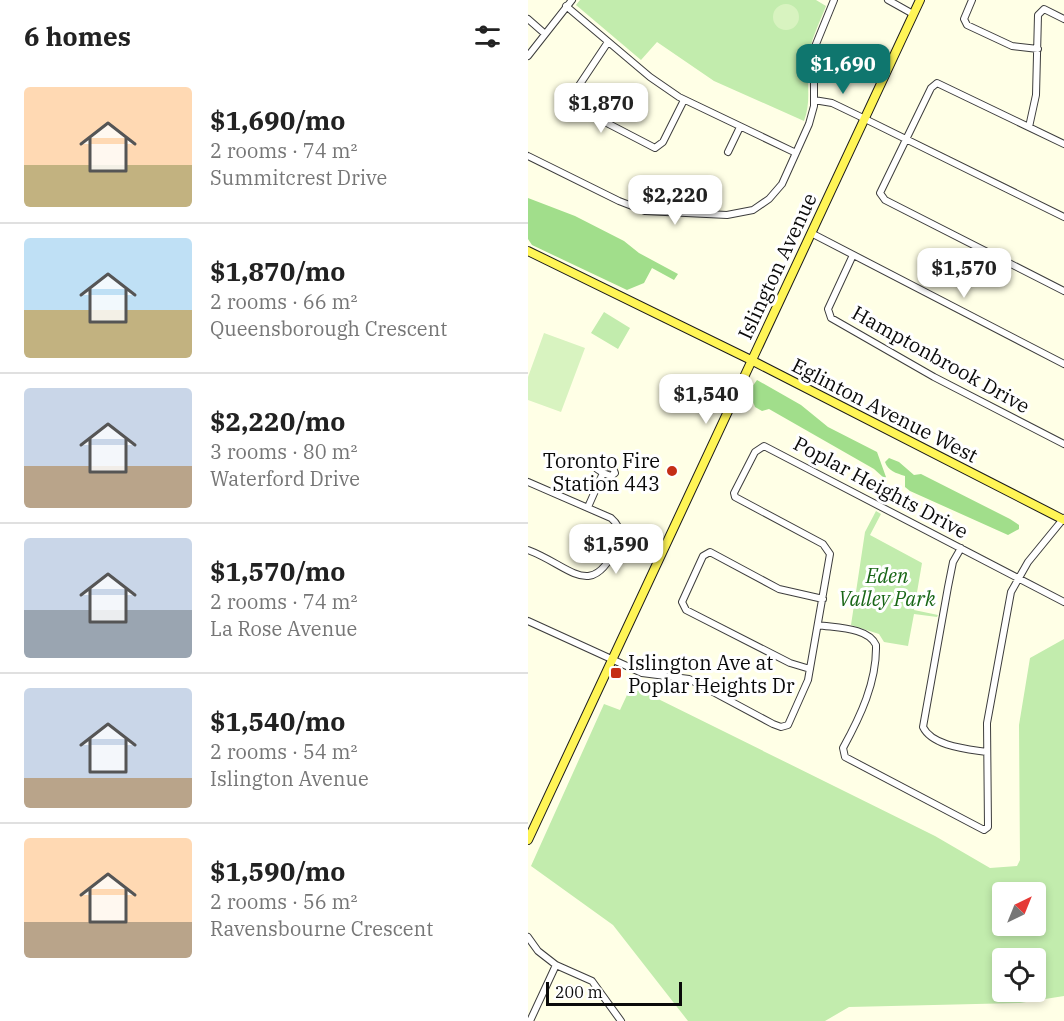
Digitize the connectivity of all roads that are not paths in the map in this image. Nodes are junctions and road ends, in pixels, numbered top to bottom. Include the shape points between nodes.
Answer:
1 (572, 0) edge
2 (834, 0) edge
3 (888, 0) edge
4 (920, 0) edge
5 (972, 0) edge
6 (566, 6) junction
7 (913, 14) junction
8 (528, 19) edge
9 (1064, 19) edge
10 (544, 33) junction
11 (608, 42) junction
12 (1038, 49) junction
13 (528, 56) edge
14 (684, 100) junction
15 (814, 100) junction
16 (863, 118) junction
17 (740, 127) junction
18 (1029, 127) junction
19 (906, 139) junction
20 (1064, 144) edge
21 (728, 152) dead end
22 (796, 153) junction
23 (528, 156) edge
24 (1064, 218) edge
25 (811, 233) junction
26 (528, 251) edge
27 (853, 255) junction
28 (1064, 291) edge
29 (751, 360) junction
30 (1064, 364) edge
31 (1064, 444) edge
32 (603, 473) dead end
33 (528, 482) edge
34 (588, 507) junction
35 (1064, 519) edge
36 (961, 548) junction
37 (528, 550) edge
38 (1018, 577) junction
39 (823, 598) junction
40 (1064, 602) edge
41 (528, 621) edge
42 (818, 625) junction
43 (612, 659) junction
44 (810, 669) junction
45 (986, 752) junction
46 (528, 840) edge
47 (528, 937) edge
48 (556, 965) junction
49 (530, 1021) edge
50 (621, 1021) edge

1 - 6 street
2 - 15 street via 813,54
3 - 7 street
4 - 7 main road, Islington Avenue
5 - 12 street via 964,19 967,26 1012,46
6 - 10 street
6 - 11 street
7 - 16 main road, Islington Avenue
8 - 10 street
9 - 12 street via 1041,9
10 - 13 street
11 - 14 street
11 - 14 street via 574,93 573,101 578,108 654,148 663,142
12 - 18 street via 1036,95
14 - 17 street
15 - 16 street
15 - 22 street
16 - 19 street
16 - 25 main road, Islington Avenue
17 - 21 street
17 - 22 street
18 - 19 street via 937,83
18 - 20 street
19 - 24 street
19 - 28 street via 881,191 883,198
22 - 23 street via 782,184 769,199 753,210 727,215 653,213 639,209
25 - 27 street
25 - 29 main road, Islington Avenue
26 - 29 main road, Eglinton Avenue West
27 - 30 street
27 - 31 street, Hamptonbrook Drive via 828,309 831,318
29 - 35 main road, Eglinton Avenue West
29 - 43 main road, Islington Avenue
32 - 34 street
33 - 34 street
34 - 37 street via 614,520 620,532 605,570 594,576 584,575
35 - 38 street
36 - 38 street, Poplar Heights Drive
36 - 39 street, Poplar Heights Drive via 772,449 761,447 755,452 735,497 826,547 830,554
36 - 45 street via 953,562 922,727 946,743
38 - 40 street, Poplar Heights Drive
38 - 45 street via 1011,592 991,693
39 - 42 street, Poplar Heights Drive
39 - 44 street via 779,589 710,552 703,556 682,602 686,610 790,663
41 - 43 street
42 - 44 street, Poplar Heights Drive
42 - 45 street via 865,634 876,645 866,700 854,732 843,748 845,757 984,830 988,826
43 - 44 street, Poplar Heights Drive via 648,675 689,679 784,727 792,721
43 - 46 main road, Islington Avenue
47 - 48 street
48 - 49 street
48 - 50 street via 592,981

